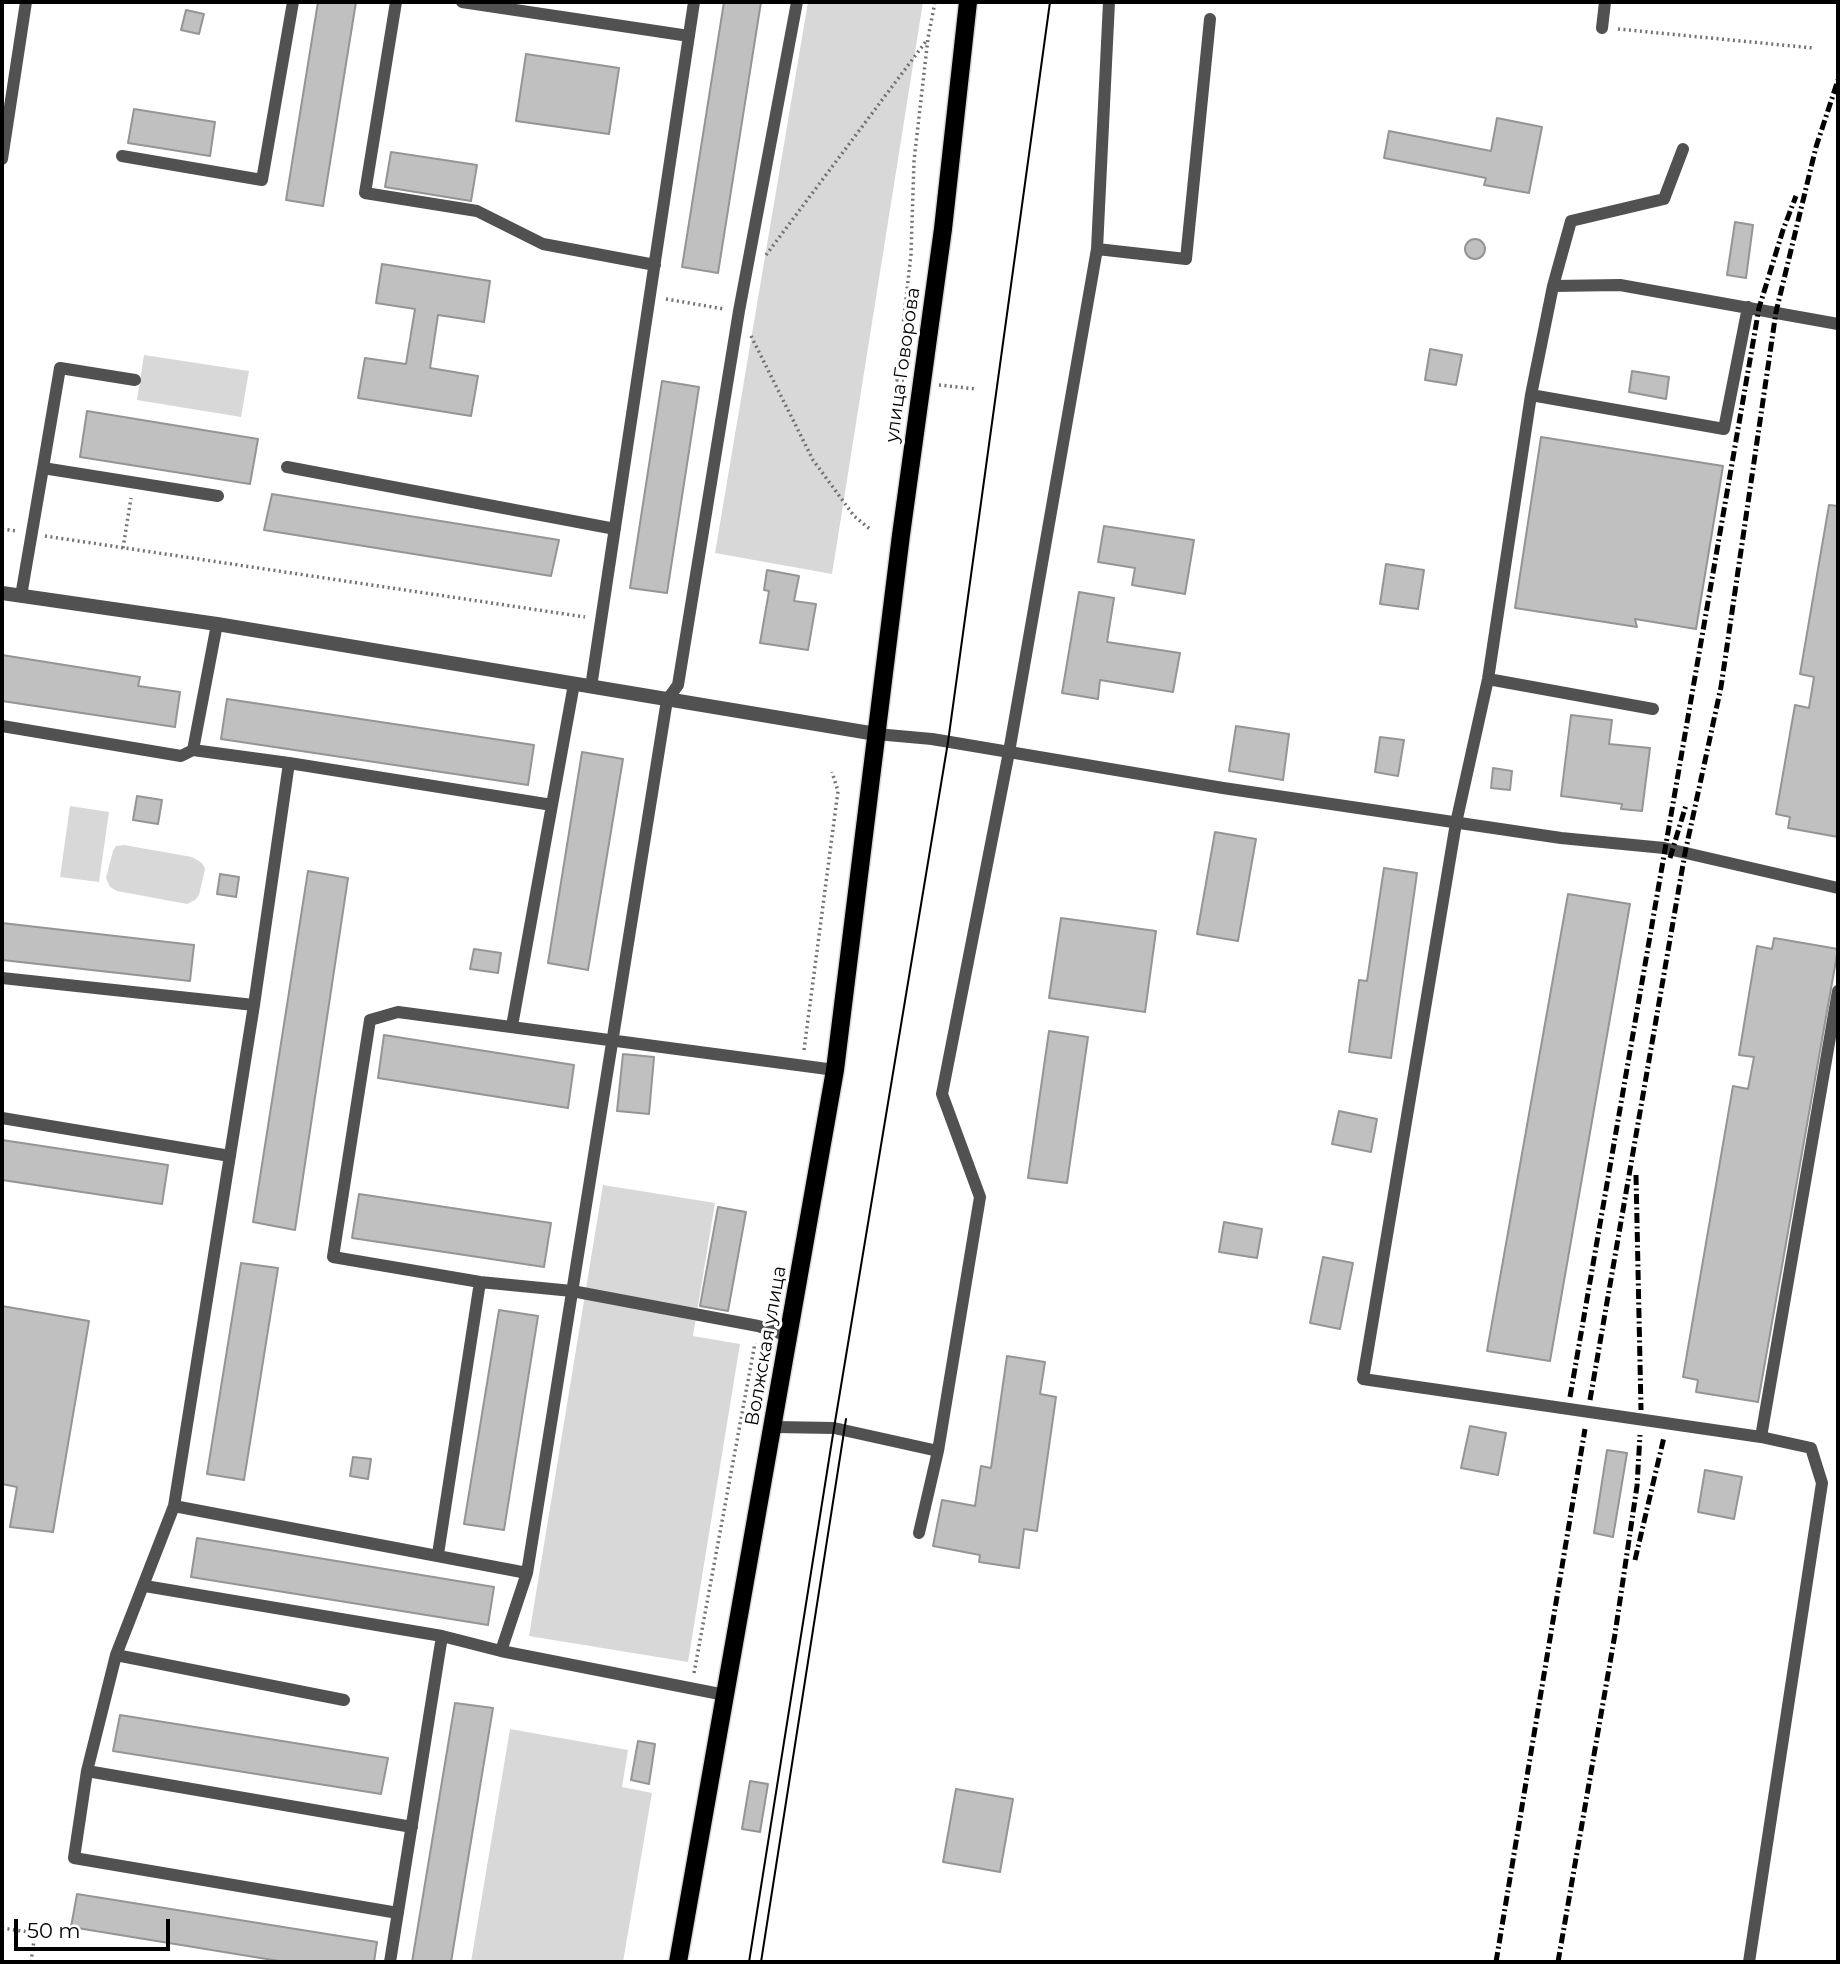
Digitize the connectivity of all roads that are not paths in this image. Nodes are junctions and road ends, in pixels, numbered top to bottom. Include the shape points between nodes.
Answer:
1 (26, 2) edge
2 (293, 2) edge
3 (396, 2) edge
4 (462, 2) edge
5 (694, 2) edge
6 (797, 2) edge
7 (968, 2) edge
8 (1109, 2) edge
9 (1605, 2) edge
10 (1210, 19) dead end
11 (1602, 28) road end
12 (689, 36) junction
13 (1683, 149) dead end
14 (122, 156) dead end
15 (2, 159) edge
16 (1097, 249) junction
17 (654, 265) junction
18 (1553, 286) junction
19 (1748, 307) junction
20 (1838, 324) edge
21 (135, 380) dead end
22 (1531, 395) junction
23 (287, 467) dead end
24 (43, 468) junction
25 (218, 496) dead end
26 (615, 529) junction
27 (2, 593) edge
28 (21, 596) junction
29 (217, 624) junction
30 (1488, 679) junction
31 (574, 684) junction
32 (591, 687) junction
33 (667, 700) junction
34 (1653, 709) dead end
35 (2, 726) edge
36 (876, 734) junction
37 (193, 750) junction
38 (1009, 752) junction
39 (289, 763) junction
40 (552, 805) junction
41 (1456, 822) junction
42 (1838, 888) edge
43 (2, 978) edge
44 (1838, 991) edge
45 (254, 1005) junction
46 (512, 1026) junction
47 (612, 1040) junction
48 (835, 1070) junction
49 (2, 1118) edge
50 (230, 1156) junction
51 (480, 1282) junction
52 (572, 1291) junction
53 (789, 1335) junction
54 (774, 1427) junction
55 (1760, 1437) junction
56 (938, 1451) junction
57 (174, 1506) junction
58 (919, 1534) dead end
59 (438, 1554) junction
60 (527, 1573) junction
61 (145, 1586) junction
62 (442, 1636) junction
63 (501, 1651) junction
64 (116, 1656) junction
65 (725, 1695) junction
66 (344, 1700) dead end
67 (87, 1771) junction
68 (412, 1827) junction
69 (398, 1913) junction
70 (390, 1962) edge
71 (678, 1962) edge
72 (1749, 1962) edge

1 - 15 lane
2 - 14 lane via 262,180
3 - 17 lane via 365,193 477,211 543,244
4 - 12 lane
5 - 12 lane
6 - 33 lane via 739,311 678,685
7 - 36 main road, улица Говорова via 943,229
8 - 16 lane
9 - 11 lane
10 - 16 lane via 1186,259
12 - 17 lane
13 - 18 lane via 1664,199 1571,221
16 - 38 lane
17 - 26 lane
18 - 19 lane via 1620,285
18 - 22 lane
19 - 20 lane
19 - 22 lane via 1724,429
21 - 24 lane via 60,368
22 - 30 lane
23 - 26 lane
24 - 25 lane
24 - 28 lane
26 - 32 lane
27 - 28 street
28 - 29 street
29 - 31 street
29 - 37 lane
30 - 34 lane
30 - 41 lane
31 - 32 street
31 - 40 lane
32 - 33 street
33 - 36 street
33 - 47 lane
35 - 37 lane via 181,756
36 - 38 lane
36 - 48 main road, Волжская улица
37 - 39 lane
38 - 41 lane
38 - 56 lane via 942,1094 980,1197
39 - 40 lane
39 - 45 lane
40 - 46 lane
41 - 42 lane via 1664,848
41 - 55 lane via 1363,1379
43 - 45 lane
44 - 55 lane
45 - 50 lane
46 - 47 lane
46 - 51 lane via 398,1012 370,1020 333,1258
47 - 48 lane
47 - 52 lane
48 - 53 main road, Волжская улица
49 - 50 lane
50 - 57 lane
51 - 52 lane
51 - 59 lane
52 - 53 lane
52 - 60 lane
53 - 54 main road, Волжская улица
54 - 56 lane via 834,1428
54 - 65 main road, Волжская улица
55 - 72 lane via 1811,1448 1822,1483
56 - 58 lane
57 - 59 lane
57 - 61 lane
59 - 60 lane
60 - 63 lane
61 - 62 lane
61 - 64 lane
62 - 63 lane
62 - 68 lane
63 - 65 lane
64 - 66 lane
64 - 67 lane
65 - 71 main road, Волжская улица
67 - 68 lane
67 - 69 lane via 74,1858
68 - 69 lane
69 - 70 lane

